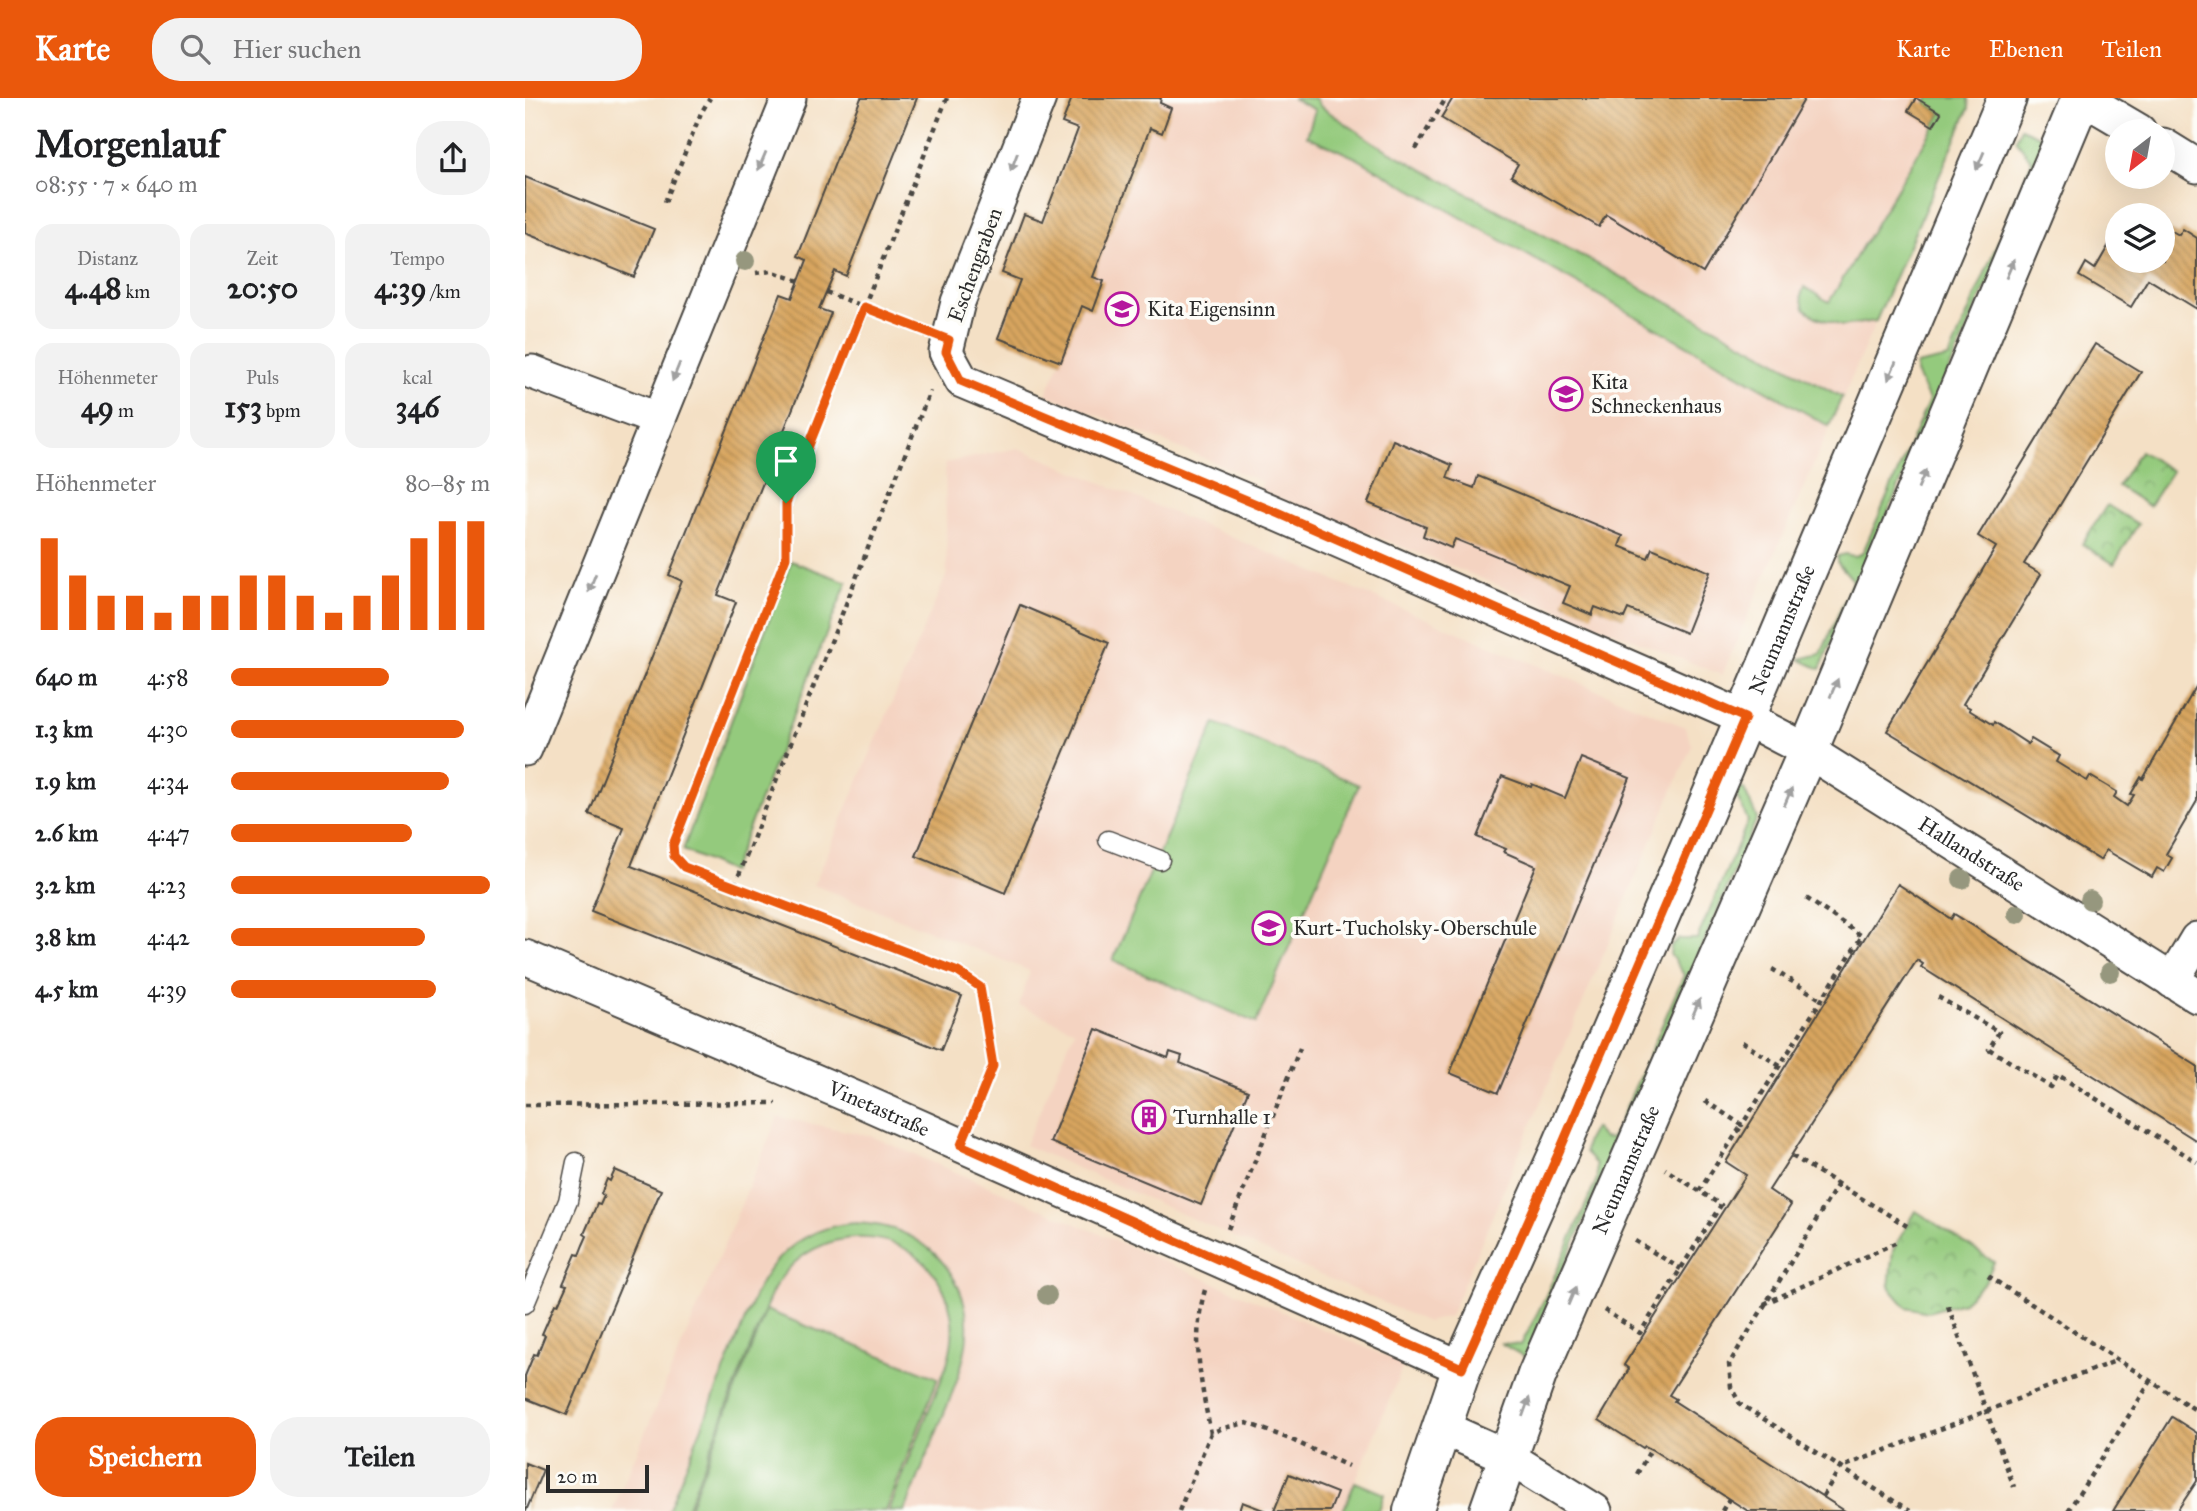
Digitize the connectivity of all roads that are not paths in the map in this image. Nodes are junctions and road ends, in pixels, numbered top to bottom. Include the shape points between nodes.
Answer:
1 (789, 98) edge
2 (1039, 98) edge
3 (2007, 98) edge
4 (2082, 98) edge
5 (2118, 119) edge
6 (2175, 152) edge
7 (2197, 166) edge
8 (533, 372) dead end
9 (657, 419) junction
10 (1745, 718) junction
11 (525, 749) edge
12 (1808, 751) junction
13 (1108, 840) dead end
14 (1160, 860) dead end
15 (2197, 939) edge
16 (525, 957) edge
17 (2185, 988) edge
18 (576, 1162) dead end
19 (525, 1304) edge
20 (1462, 1368) junction
21 (1443, 1428) junction
22 (1508, 1457) junction
23 (1413, 1511) edge
24 (1489, 1511) edge
25 (1595, 1511) edge

1 -> 9 street
2 -> 10 street, Eschengraben via 958,302 947,346 961,381 1280,514
3 -> 10 street, Neumannstraße
4 - 5 street
12 -> 4 street, Neumannstraße
6 - 7 street
8 - 9 street
9 -> 11 street
10 - 12 street, Hallandstraße
10 - 20 street, Neumannstraße
12 - 17 street, Hallandstraße
22 -> 12 street, Neumannstraße via 1541,1366
13 - 14 lane
15 - 17 street
16 - 20 street, Vinetastraße
18 - 19 lane via 568,1201
20 - 21 street, Neumannstraße
21 - 22 street
21 - 23 street, Neumannstraße
22 - 24 street, Neumannstraße
22 - 25 street

